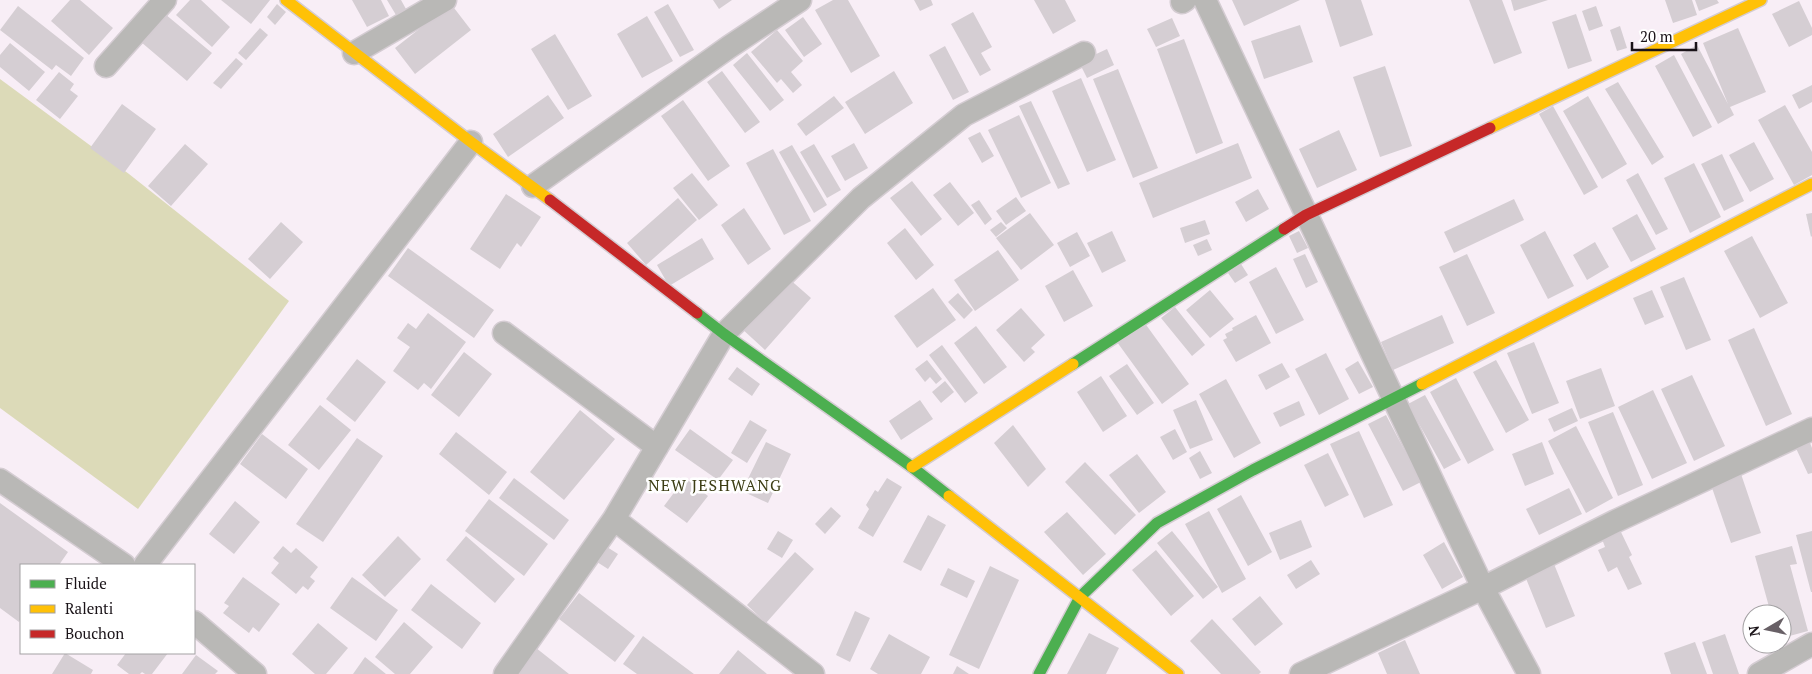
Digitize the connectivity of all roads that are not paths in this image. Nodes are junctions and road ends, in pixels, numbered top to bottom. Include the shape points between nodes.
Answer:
1 (165, 0) edge
2 (286, 0) edge
3 (445, 0) edge
4 (800, 0) edge
5 (1205, 0) edge
6 (1761, 0) edge
7 (354, 53) junction
8 (1084, 53) dead end
9 (106, 66) dead end
10 (471, 142) junction
11 (1812, 184) edge
12 (533, 186) junction
13 (1306, 215) junction
14 (504, 333) dead end
15 (724, 334) junction
16 (1393, 398) junction
17 (1812, 429) edge
18 (657, 447) junction
19 (912, 467) junction
20 (0, 480) edge
21 (614, 520) junction
22 (123, 564) edge
23 (146, 564) edge
24 (1483, 588) junction
25 (1080, 597) junction
26 (195, 623) edge
27 (1812, 644) edge
28 (255, 674) edge
29 (505, 674) edge
30 (813, 674) edge
31 (1040, 674) edge
32 (1178, 674) edge
33 (1301, 674) edge
34 (1529, 674) edge
35 (1759, 674) edge

1 - 9 street
2 - 7 street
3 - 7 street
4 - 12 street
5 - 13 street
6 - 13 street
7 - 10 street
8 - 15 street via 964,115 861,198
10 - 12 street
10 - 23 street
11 - 16 street
12 - 15 street
13 - 16 street
13 - 19 street
14 - 18 street
15 - 18 street
15 - 19 street
16 - 24 street
16 - 25 street via 1158,523
17 - 24 street
18 - 21 street
19 - 25 street
20 - 22 street
21 - 29 street
21 - 30 street
24 - 33 street
24 - 34 street
25 - 31 street
25 - 32 street
26 - 28 street
27 - 35 street

